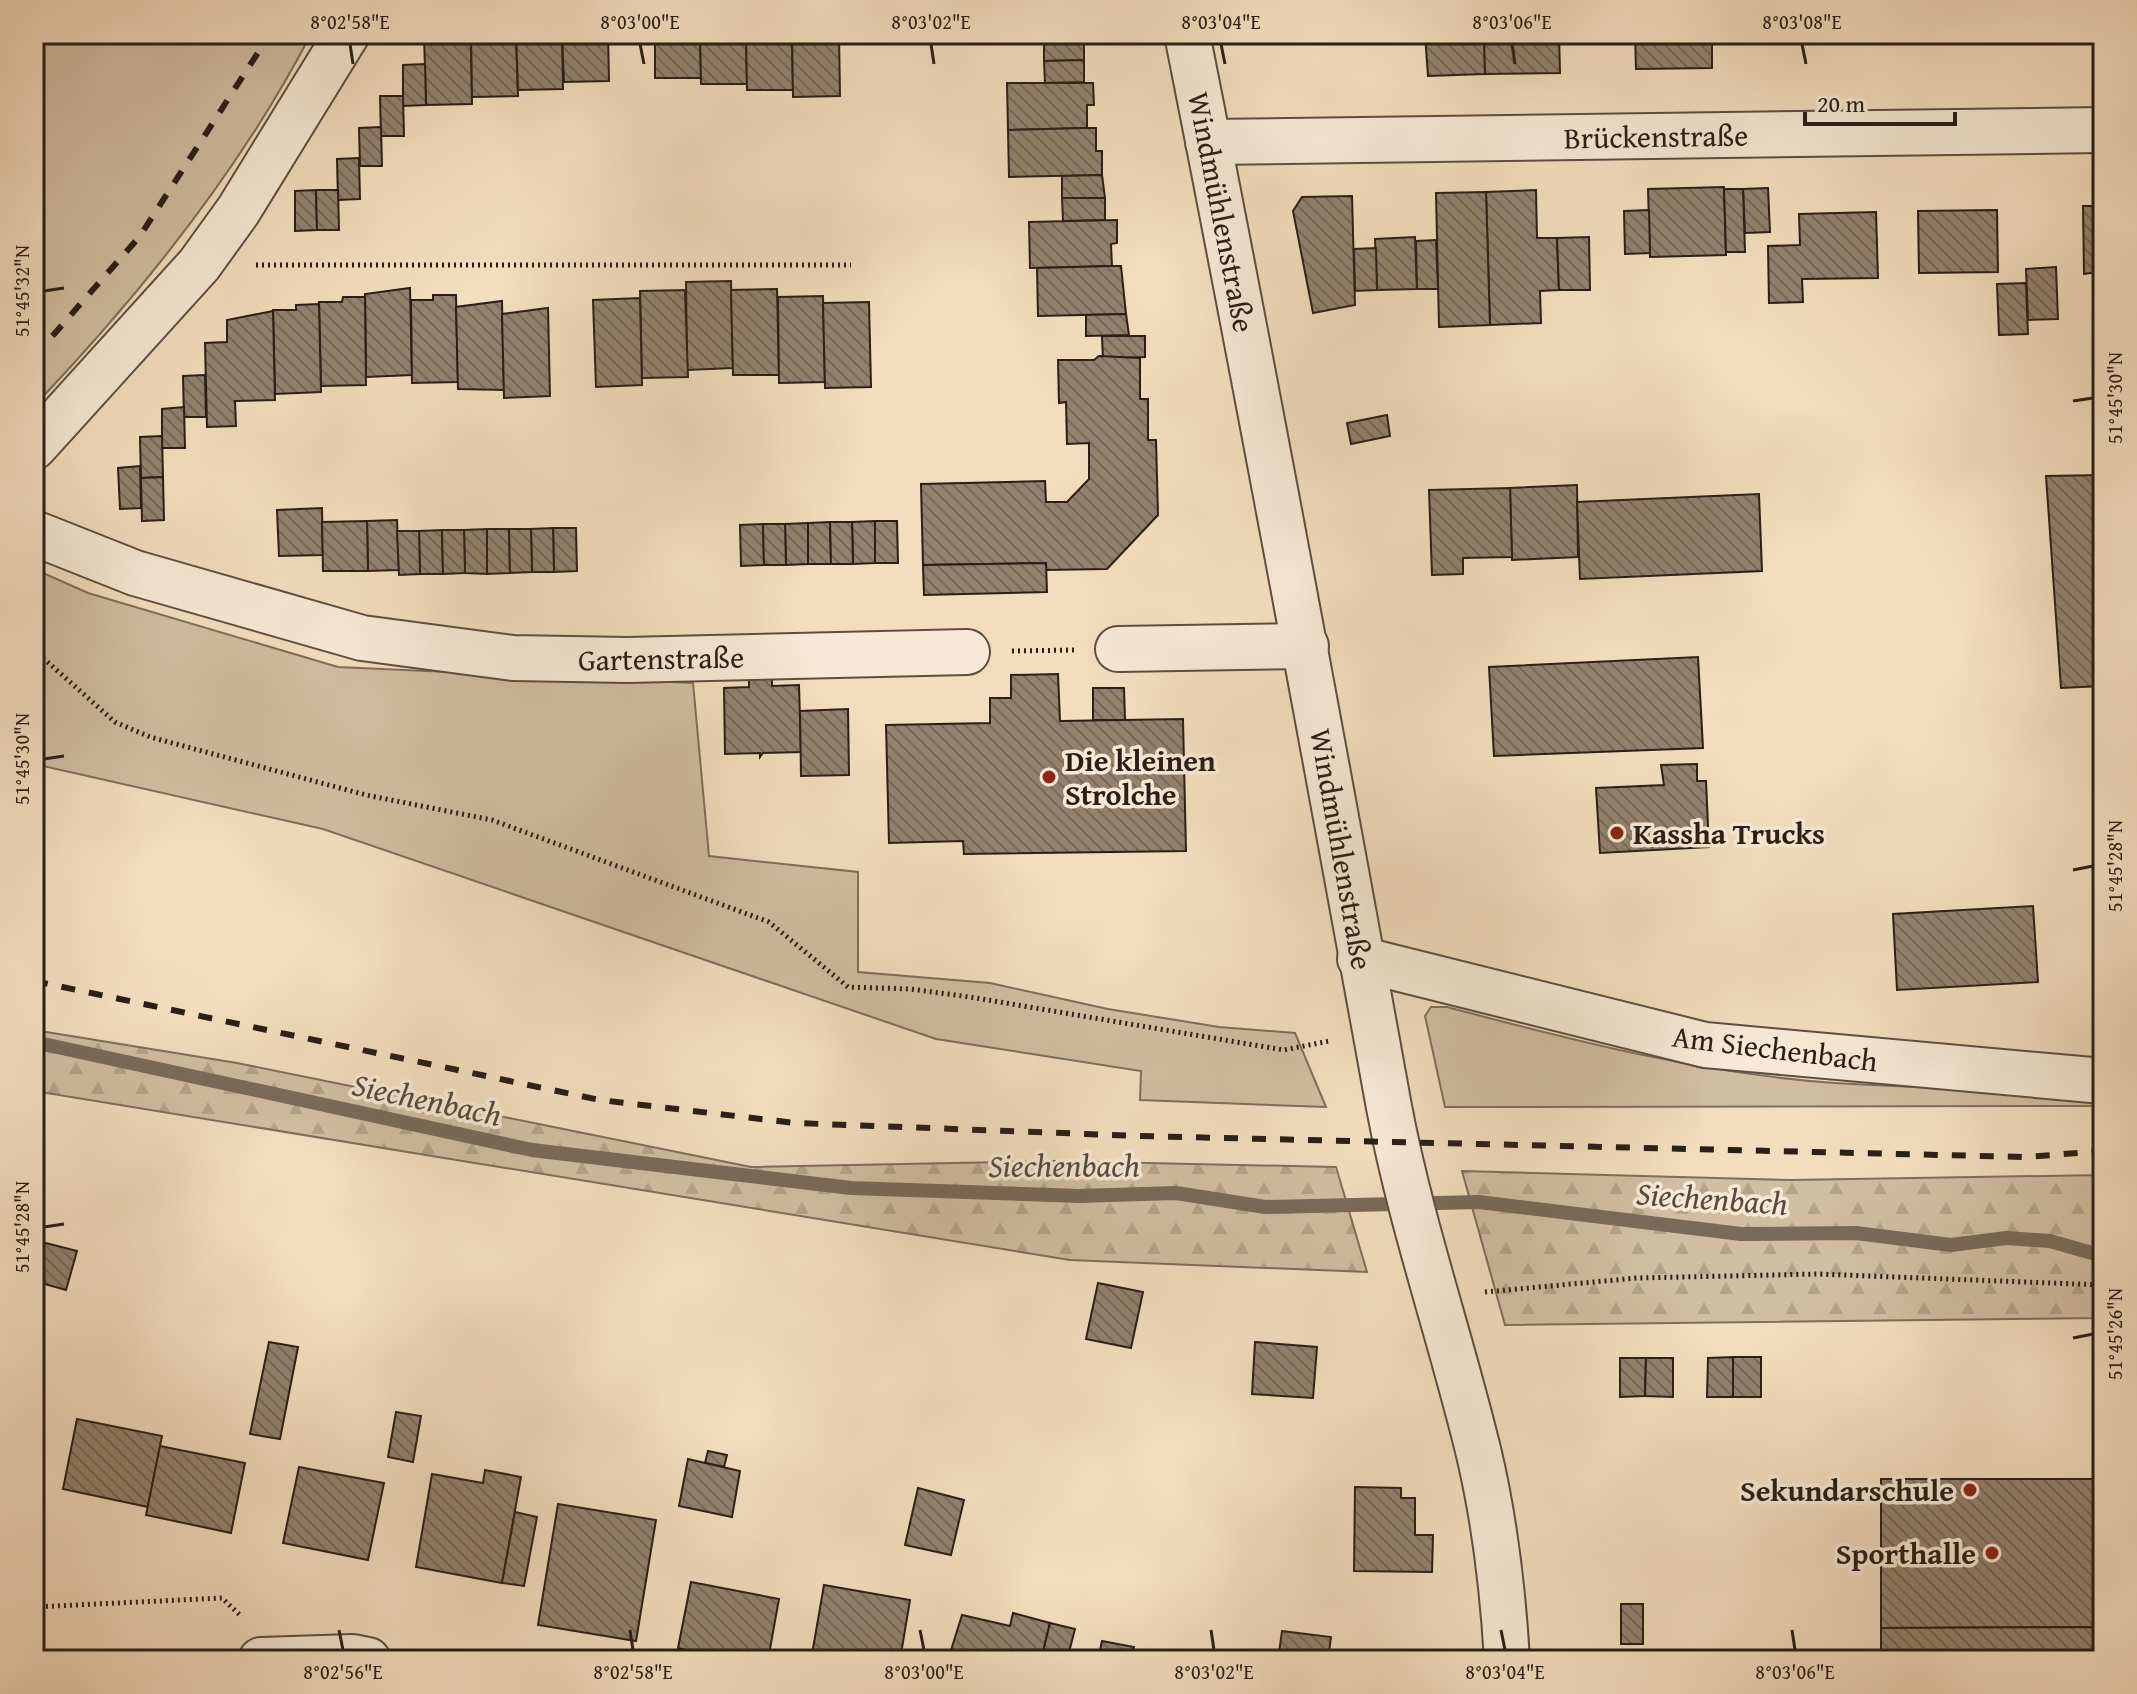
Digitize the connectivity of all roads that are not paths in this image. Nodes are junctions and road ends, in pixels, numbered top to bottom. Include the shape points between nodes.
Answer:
1 (347, 34) edge
2 (1187, 34) edge
3 (2103, 130) edge
4 (1208, 142) junction
5 (34, 447) edge
6 (34, 533) edge
7 (1306, 646) junction
8 (1118, 649) road end
9 (967, 652) road end
10 (1360, 959) junction
11 (2103, 1081) edge
12 (273, 1659) edge
13 (368, 1660) edge
14 (1507, 1660) edge

1 - 5 street via 199,265
2 - 4 street, Windmühlenstraße
3 - 4 street, Brückenstraße
4 - 7 street, Windmühlenstraße
6 - 9 street, Gartenstraße via 135,573 362,638 513,658
7 - 8 street
7 - 10 street, Windmühlenstraße
10 - 11 street, Am Siechenbach via 1705,1045
10 - 14 street, Windmühlenstraße via 1404,1174 1479,1456 1503,1586
12 - 13 street

